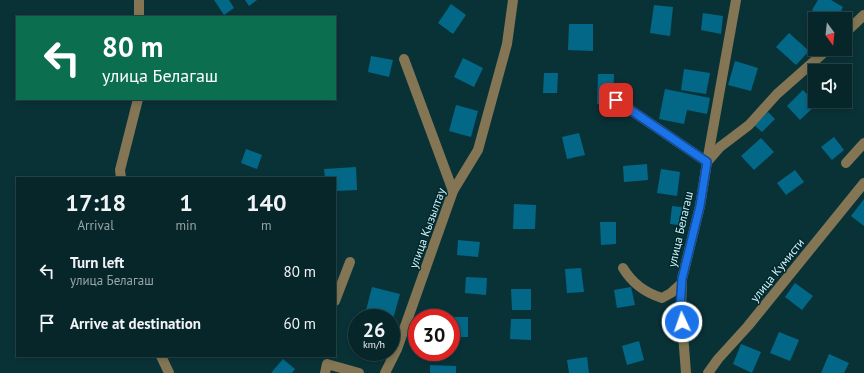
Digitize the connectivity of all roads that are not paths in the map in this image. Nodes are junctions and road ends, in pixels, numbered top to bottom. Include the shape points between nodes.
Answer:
1 (138, 0) edge
2 (513, 0) edge
3 (736, 0) edge
4 (864, 15) edge
5 (139, 16) edge
6 (852, 26) edge
7 (820, 56) edge
8 (404, 59) dead end
9 (138, 100) edge
10 (616, 100) dead end
11 (864, 143) edge
12 (707, 162) junction
13 (846, 163) dead end
14 (121, 177) edge
15 (864, 183) edge
16 (453, 191) junction
17 (350, 262) dead end
18 (623, 268) dead end
19 (682, 283) junction
20 (336, 298) edge
21 (161, 357) edge
22 (327, 364) edge
23 (169, 373) edge
24 (359, 373) edge
25 (385, 373) edge
26 (686, 373) edge
27 (708, 373) edge

1 - 5 street
2 - 16 street, улица Кызылтау via 507,44 478,150
3 - 12 street, улица Белагаш
4 - 6 street
7 - 12 street via 777,94 749,125 720,147
8 - 16 street
9 - 14 street via 120,170
10 - 12 street
11 - 13 street
12 - 19 street, улица Белагаш via 700,206
15 - 27 street, улица Кумисти
16 - 25 street, улица Кызылтау via 397,349
17 - 20 street
18 - 19 street via 635,283 649,294 662,298
19 - 26 street, улица Белагаш via 680,308
21 - 23 street
22 - 24 street

